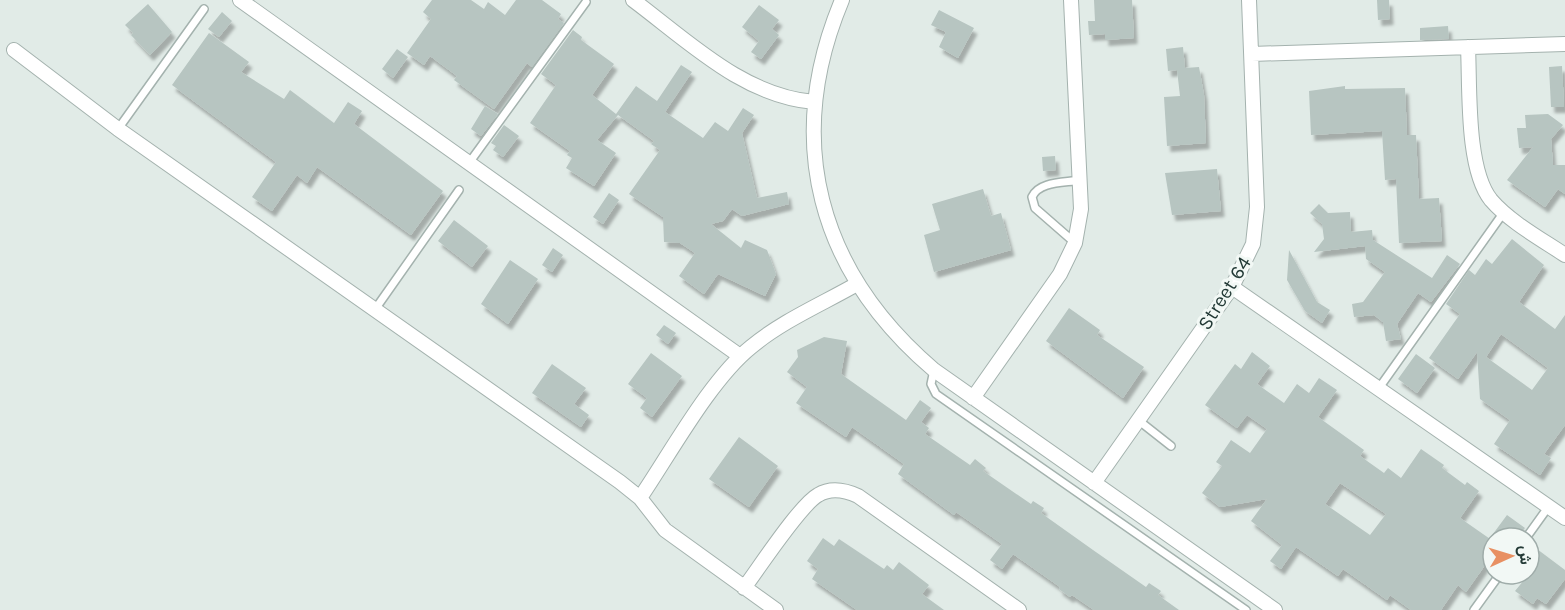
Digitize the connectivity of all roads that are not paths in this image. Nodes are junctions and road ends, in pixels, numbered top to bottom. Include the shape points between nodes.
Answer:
1 (240, 0) edge
2 (633, 0) edge
3 (843, 0) edge
4 (1071, 0) edge
5 (1249, 0) edge
6 (586, 2) dead end
7 (204, 9) dead end
8 (1565, 44) edge
9 (1468, 47) junction
10 (14, 50) dead end
11 (1252, 54) junction
12 (814, 102) junction
13 (118, 129) junction
14 (469, 163) junction
15 (1080, 180) junction
16 (459, 190) dead end
17 (1504, 212) junction
18 (1075, 243) junction
19 (1565, 255) edge
20 (857, 284) junction
21 (1232, 288) junction
22 (376, 308) junction
23 (740, 356) junction
24 (934, 370) junction
25 (1379, 388) junction
26 (973, 398) junction
27 (1138, 420) junction
28 (1171, 446) dead end
29 (1095, 483) junction
30 (640, 498) junction
31 (1549, 506) junction
32 (1565, 518) edge
33 (1535, 526) edge
34 (1491, 586) edge
35 (744, 588) junction
36 (776, 610) edge
37 (1019, 610) edge
38 (1246, 610) edge
39 (1275, 610) edge
40 (1474, 610) edge

1 - 14 street
2 - 12 street via 742,81 777,96
3 - 12 street via 829,31
4 - 15 street
5 - 11 street, Street 64
6 - 14 lane
7 - 13 lane
8 - 9 street
9 - 11 street
9 - 17 street via 1476,171 1492,201
10 - 13 street
11 - 21 street, Street 64 via 1257,219 1249,256
12 - 20 street via 813,138 822,202
13 - 22 street
14 - 23 street
15 - 18 street via 1081,209
15 - 18 lane via 1040,187 1032,201
16 - 22 lane
17 - 19 street
17 - 25 lane
18 - 26 street via 1060,274
20 - 23 street via 764,337
20 - 24 street via 884,322
21 - 25 street
21 - 27 street, Street 64
22 - 30 street
23 - 30 street
24 - 26 street
24 - 38 lane via 931,384 941,398
25 - 31 street
26 - 29 street
27 - 28 lane
27 - 29 street, Street 64
29 - 39 street
30 - 35 street via 665,530
31 - 32 street
31 - 33 lane
34 - 40 lane
35 - 36 street
35 - 37 street via 808,502 827,491 838,490 858,496

